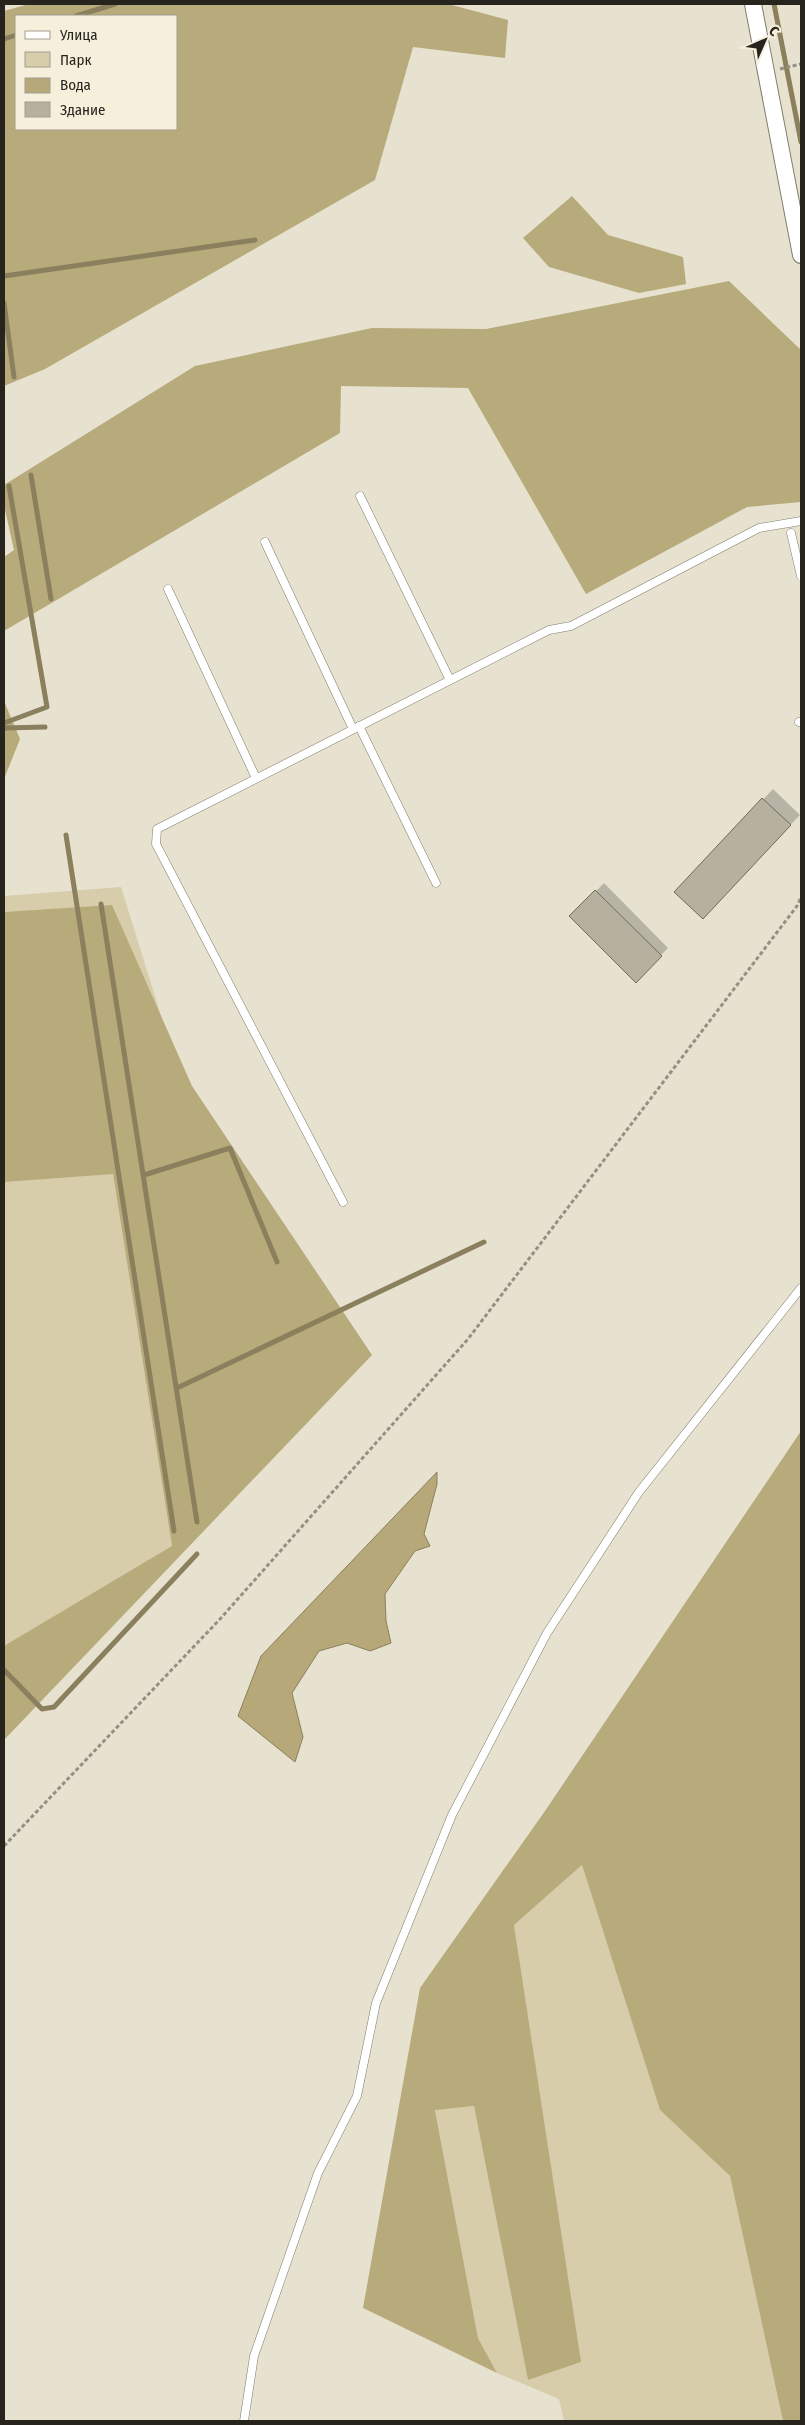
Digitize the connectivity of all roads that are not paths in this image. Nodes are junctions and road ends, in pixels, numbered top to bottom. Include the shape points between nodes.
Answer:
1 (753, 4) edge
2 (801, 253) edge
3 (360, 496) dead end
4 (801, 521) edge
5 (791, 532) dead end
6 (265, 542) dead end
7 (801, 576) edge
8 (168, 589) dead end
9 (450, 680) junction
10 (356, 728) junction
11 (256, 778) junction
12 (436, 883) dead end
13 (343, 1202) dead end
14 (801, 1288) edge
15 (244, 2421) edge

1 - 2 street
3 - 9 lane
4 - 9 lane via 759,528 571,626 549,630
5 - 7 lane
6 - 10 lane
8 - 11 lane
9 - 10 lane
10 - 11 lane
10 - 12 lane
11 - 13 lane via 157,828 156,844
14 - 15 lane via 639,1492 547,1633 452,1816 376,2003 357,2096 318,2173 254,2356

